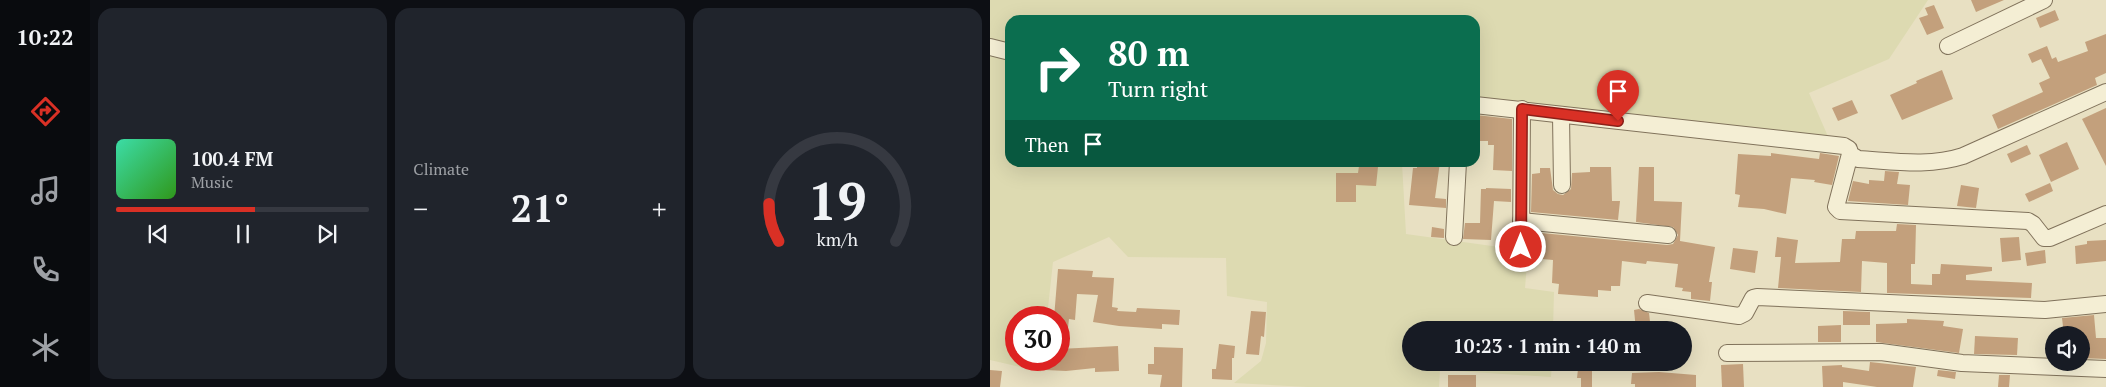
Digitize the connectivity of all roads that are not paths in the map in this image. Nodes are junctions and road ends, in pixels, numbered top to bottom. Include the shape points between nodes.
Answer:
1 (2044, 0) edge
2 (1948, 46) dead end
3 (990, 47) edge
4 (1005, 51) edge
5 (2106, 92) edge
6 (1480, 105) edge
7 (1522, 109) junction
8 (1561, 115) junction
9 (1850, 154) junction
10 (1458, 167) edge
11 (1562, 185) dead end
12 (2106, 214) edge
13 (1521, 221) junction
14 (1668, 235) dead end
15 (1454, 237) dead end
16 (1521, 247) dead end
17 (1647, 303) dead end
18 (2106, 304) edge
19 (1727, 353) dead end
20 (2106, 369) edge

1 - 2 street
3 - 4 street
5 - 9 street via 1950,160 1924,163 1858,159
6 - 7 street
7 - 8 street
7 - 13 street
8 - 9 street via 1844,146
8 - 11 street
9 - 12 street via 1836,207 1840,211 2028,221 2044,238
10 - 15 street
13 - 14 street
13 - 16 street
17 - 18 street via 1739,316 1745,313 1753,298 2045,310
19 - 20 street via 1881,352 1962,363

